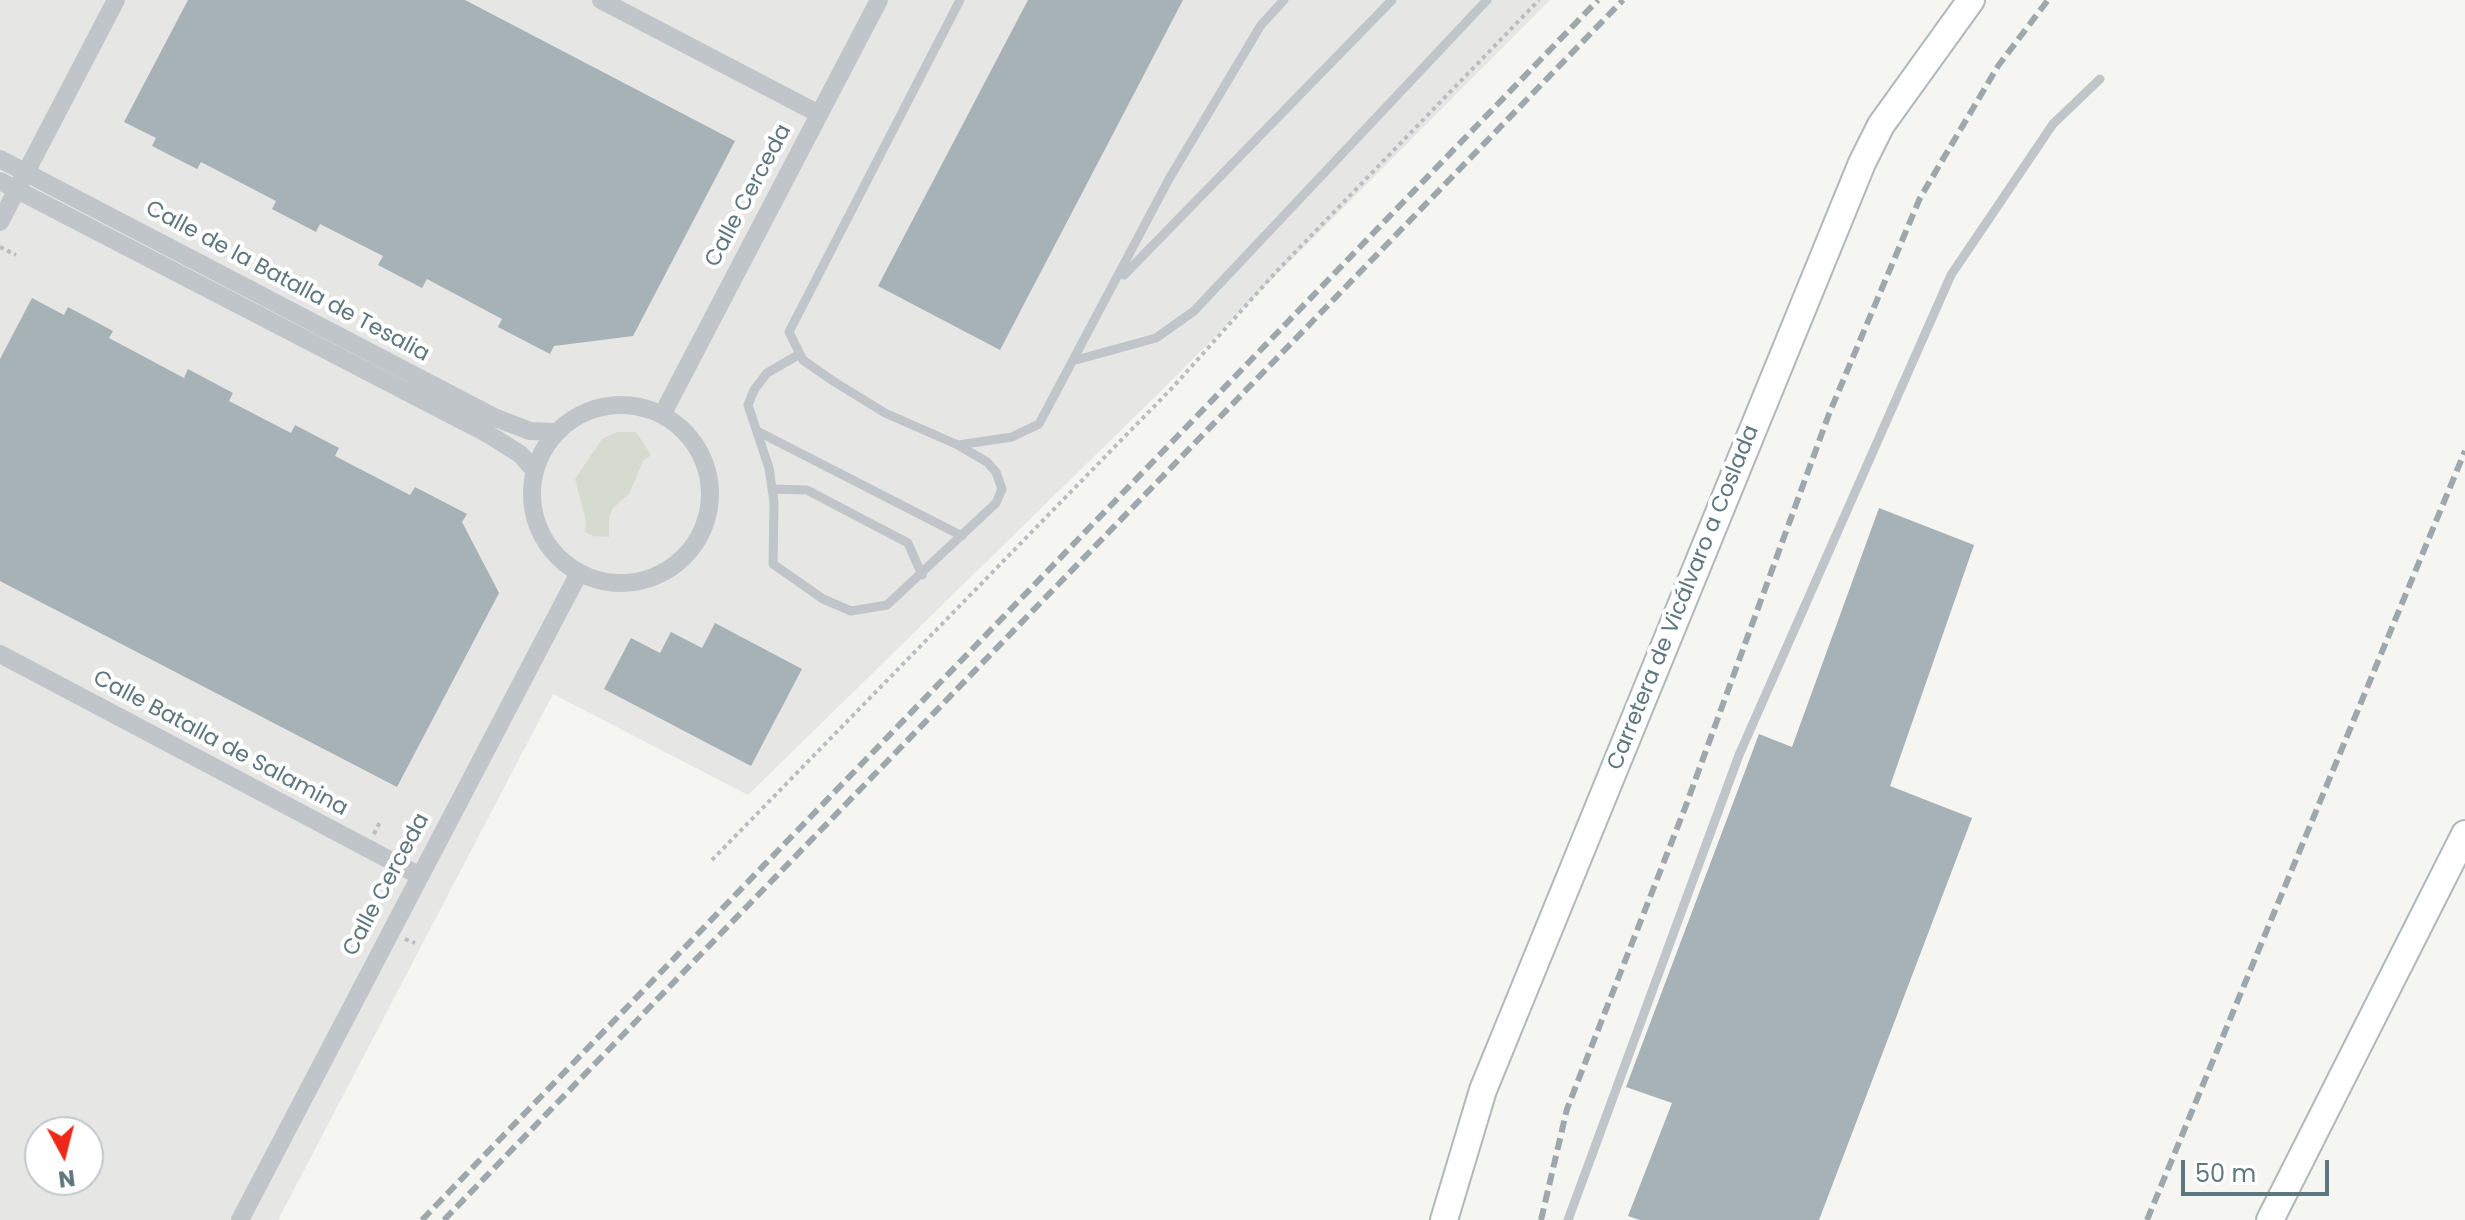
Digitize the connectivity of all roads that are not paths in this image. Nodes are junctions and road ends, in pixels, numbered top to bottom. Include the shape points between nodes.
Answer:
1 (116, 0) edge
2 (601, 0) edge
3 (879, 0) edge
4 (960, 0) edge
5 (1284, 0) edge
6 (1392, 0) edge
7 (1487, 0) edge
8 (1971, 0) edge
9 (2100, 79) dead end
10 (819, 114) junction
11 (0, 159) edge
12 (26, 172) junction
13 (0, 181) edge
14 (17, 191) junction
15 (0, 222) edge
16 (1116, 283) junction
17 (800, 354) junction
18 (1076, 360) junction
19 (662, 415) junction
20 (757, 431) junction
21 (557, 432) junction
22 (958, 445) junction
23 (535, 471) junction
24 (772, 489) junction
25 (962, 536) junction
26 (579, 573) junction
27 (922, 575) junction
28 (0, 654) edge
29 (2465, 834) edge
30 (418, 875) junction
31 (240, 1220) edge
32 (1444, 1220) edge
33 (1568, 1220) edge
34 (2270, 1220) edge

1 - 12 street
2 - 10 street
3 - 10 street, Calle Cerceda
4 - 17 lane via 800,307 789,332
5 - 16 lane via 1261,25 1177,166
6 - 16 lane
7 - 18 lane via 1194,311 1156,338
8 - 32 street, Carretera de Vicálvaro a Coslada via 1881,125 1862,163 1483,1090
9 - 33 lane via 2053,124 1951,275 1739,755
10 - 19 street, Calle Cerceda
11 - 12 street, Calle de la Batalla de Tesalia
12 - 14 street
12 - 21 street, Calle de la Batalla de Tesalia via 496,418 530,431
13 - 14 street, Calle de la Batalla de Tesalia
14 - 15 street
14 - 23 street, Calle de la Batalla de Tesalia via 488,434 520,454
16 - 18 lane
17 - 20 lane via 767,373 754,390 748,405
17 - 22 lane via 885,413
18 - 22 lane via 1039,424 1012,437
19 - 21 street via 607,406 588,411
19 - 26 street via 691,439 708,472 709,509 695,544 669,570 634,583 615,584
20 - 24 lane
20 - 25 lane
21 - 23 street
22 - 25 lane via 987,462 1002,489 996,503
23 - 26 street via 532,501 539,530 555,555
24 - 27 lane via 807,490 908,543
24 - 27 lane via 773,564 823,599 851,611 887,605
25 - 27 lane
26 - 30 street, Calle Cerceda
28 - 30 street, Calle Batalla de Salamina
29 - 34 street
30 - 31 street, Calle Cerceda

